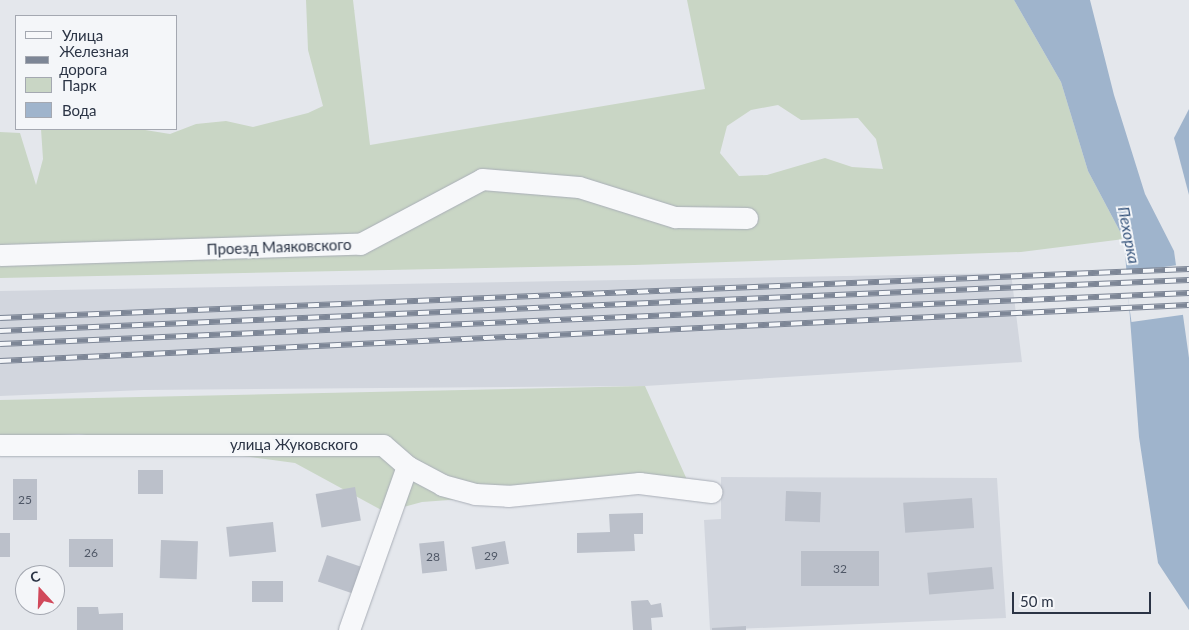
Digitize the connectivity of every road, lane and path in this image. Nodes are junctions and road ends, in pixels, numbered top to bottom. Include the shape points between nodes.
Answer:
1 (747, 218) dead end
2 (0, 255) edge
3 (0, 445) edge
4 (407, 466) junction
5 (712, 492) dead end
6 (349, 630) edge

1 - 2 street, Проезд Маяковского via 675,217 579,187 482,179 360,244
3 - 4 street, улица Жуковского via 383,445
4 - 5 street, улица Жуковского via 442,485 500,496 638,483
4 - 6 street

